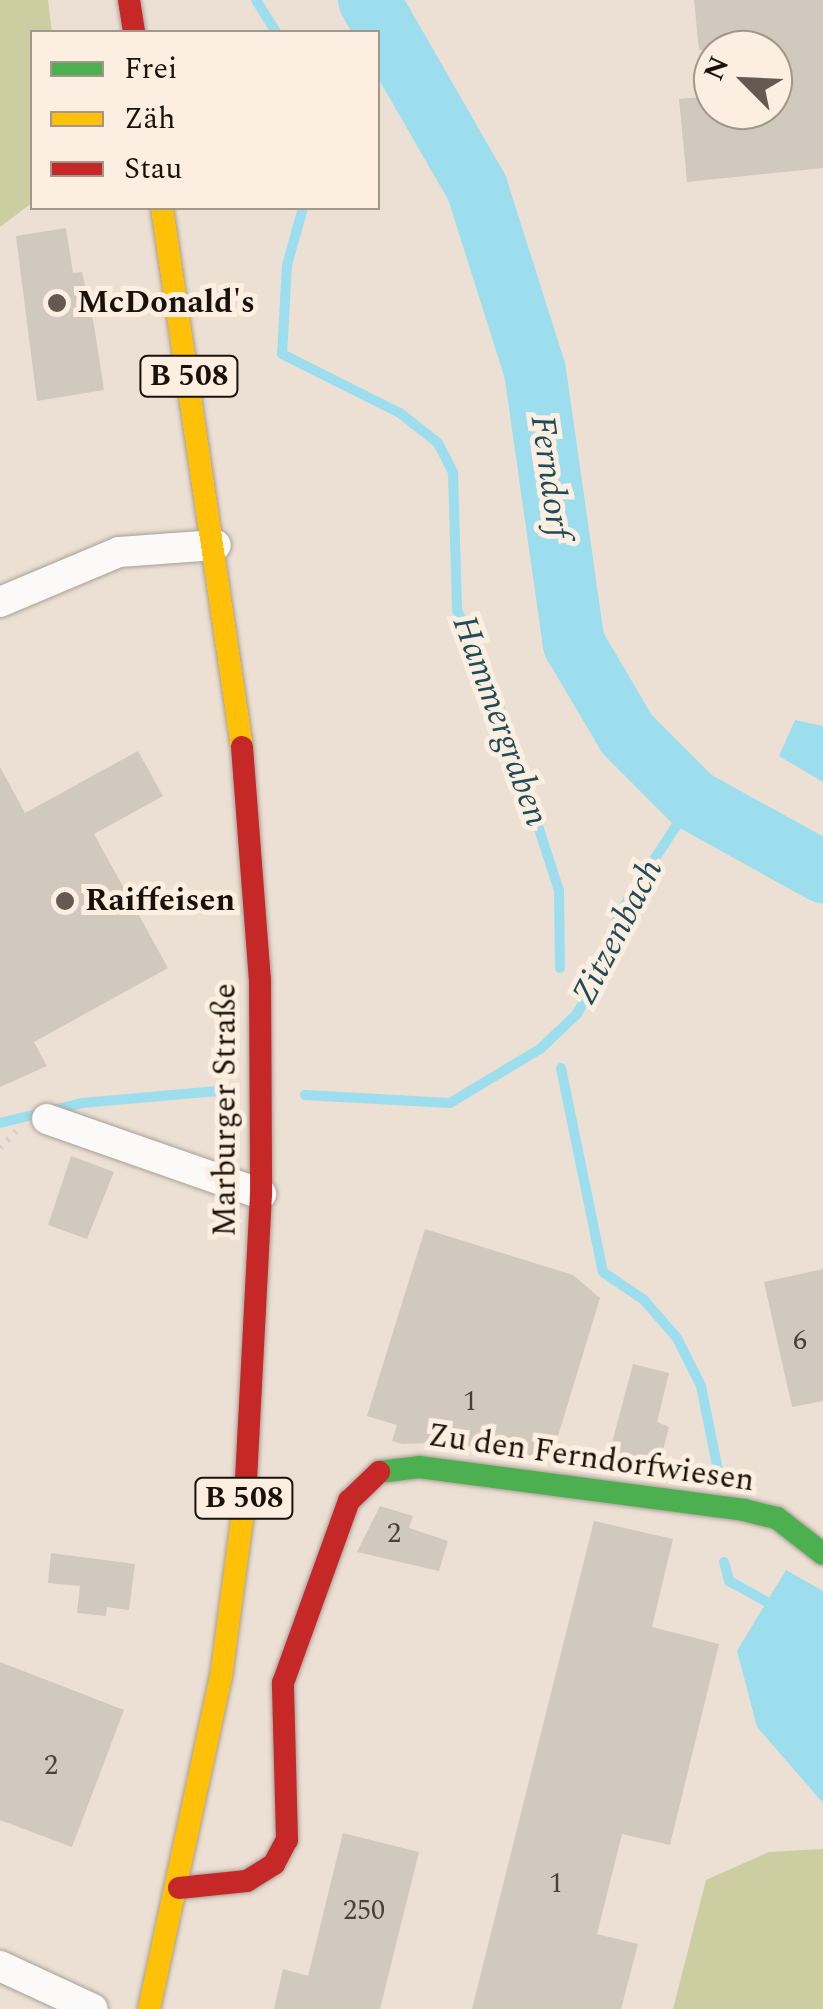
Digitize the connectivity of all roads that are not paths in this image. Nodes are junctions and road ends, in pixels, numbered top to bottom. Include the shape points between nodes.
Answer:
1 (129, 0) edge
2 (134, 30) edge
3 (162, 210) edge
4 (216, 544) junction
5 (0, 602) edge
6 (47, 1119) dead end
7 (261, 1194) junction
8 (823, 1554) edge
9 (179, 1888) junction
10 (0, 1966) edge
11 (93, 2009) edge
12 (150, 2009) edge

1 - 2 main road
3 - 4 main road, Marburger Straße / B 508
4 - 5 street via 119,552
4 - 7 main road, Marburger Straße / B 508 via 242,744 260,979
6 - 7 street
7 - 9 main road, Marburger Straße / B 508 via 243,1506 221,1677
8 - 9 main road, Zu den Ferndorfwiesen via 776,1518 744,1510 419,1466 380,1471 349,1501 283,1683 288,1840 274,1864 246,1881
9 - 12 main road, Marburger Straße / B 508
10 - 11 street

